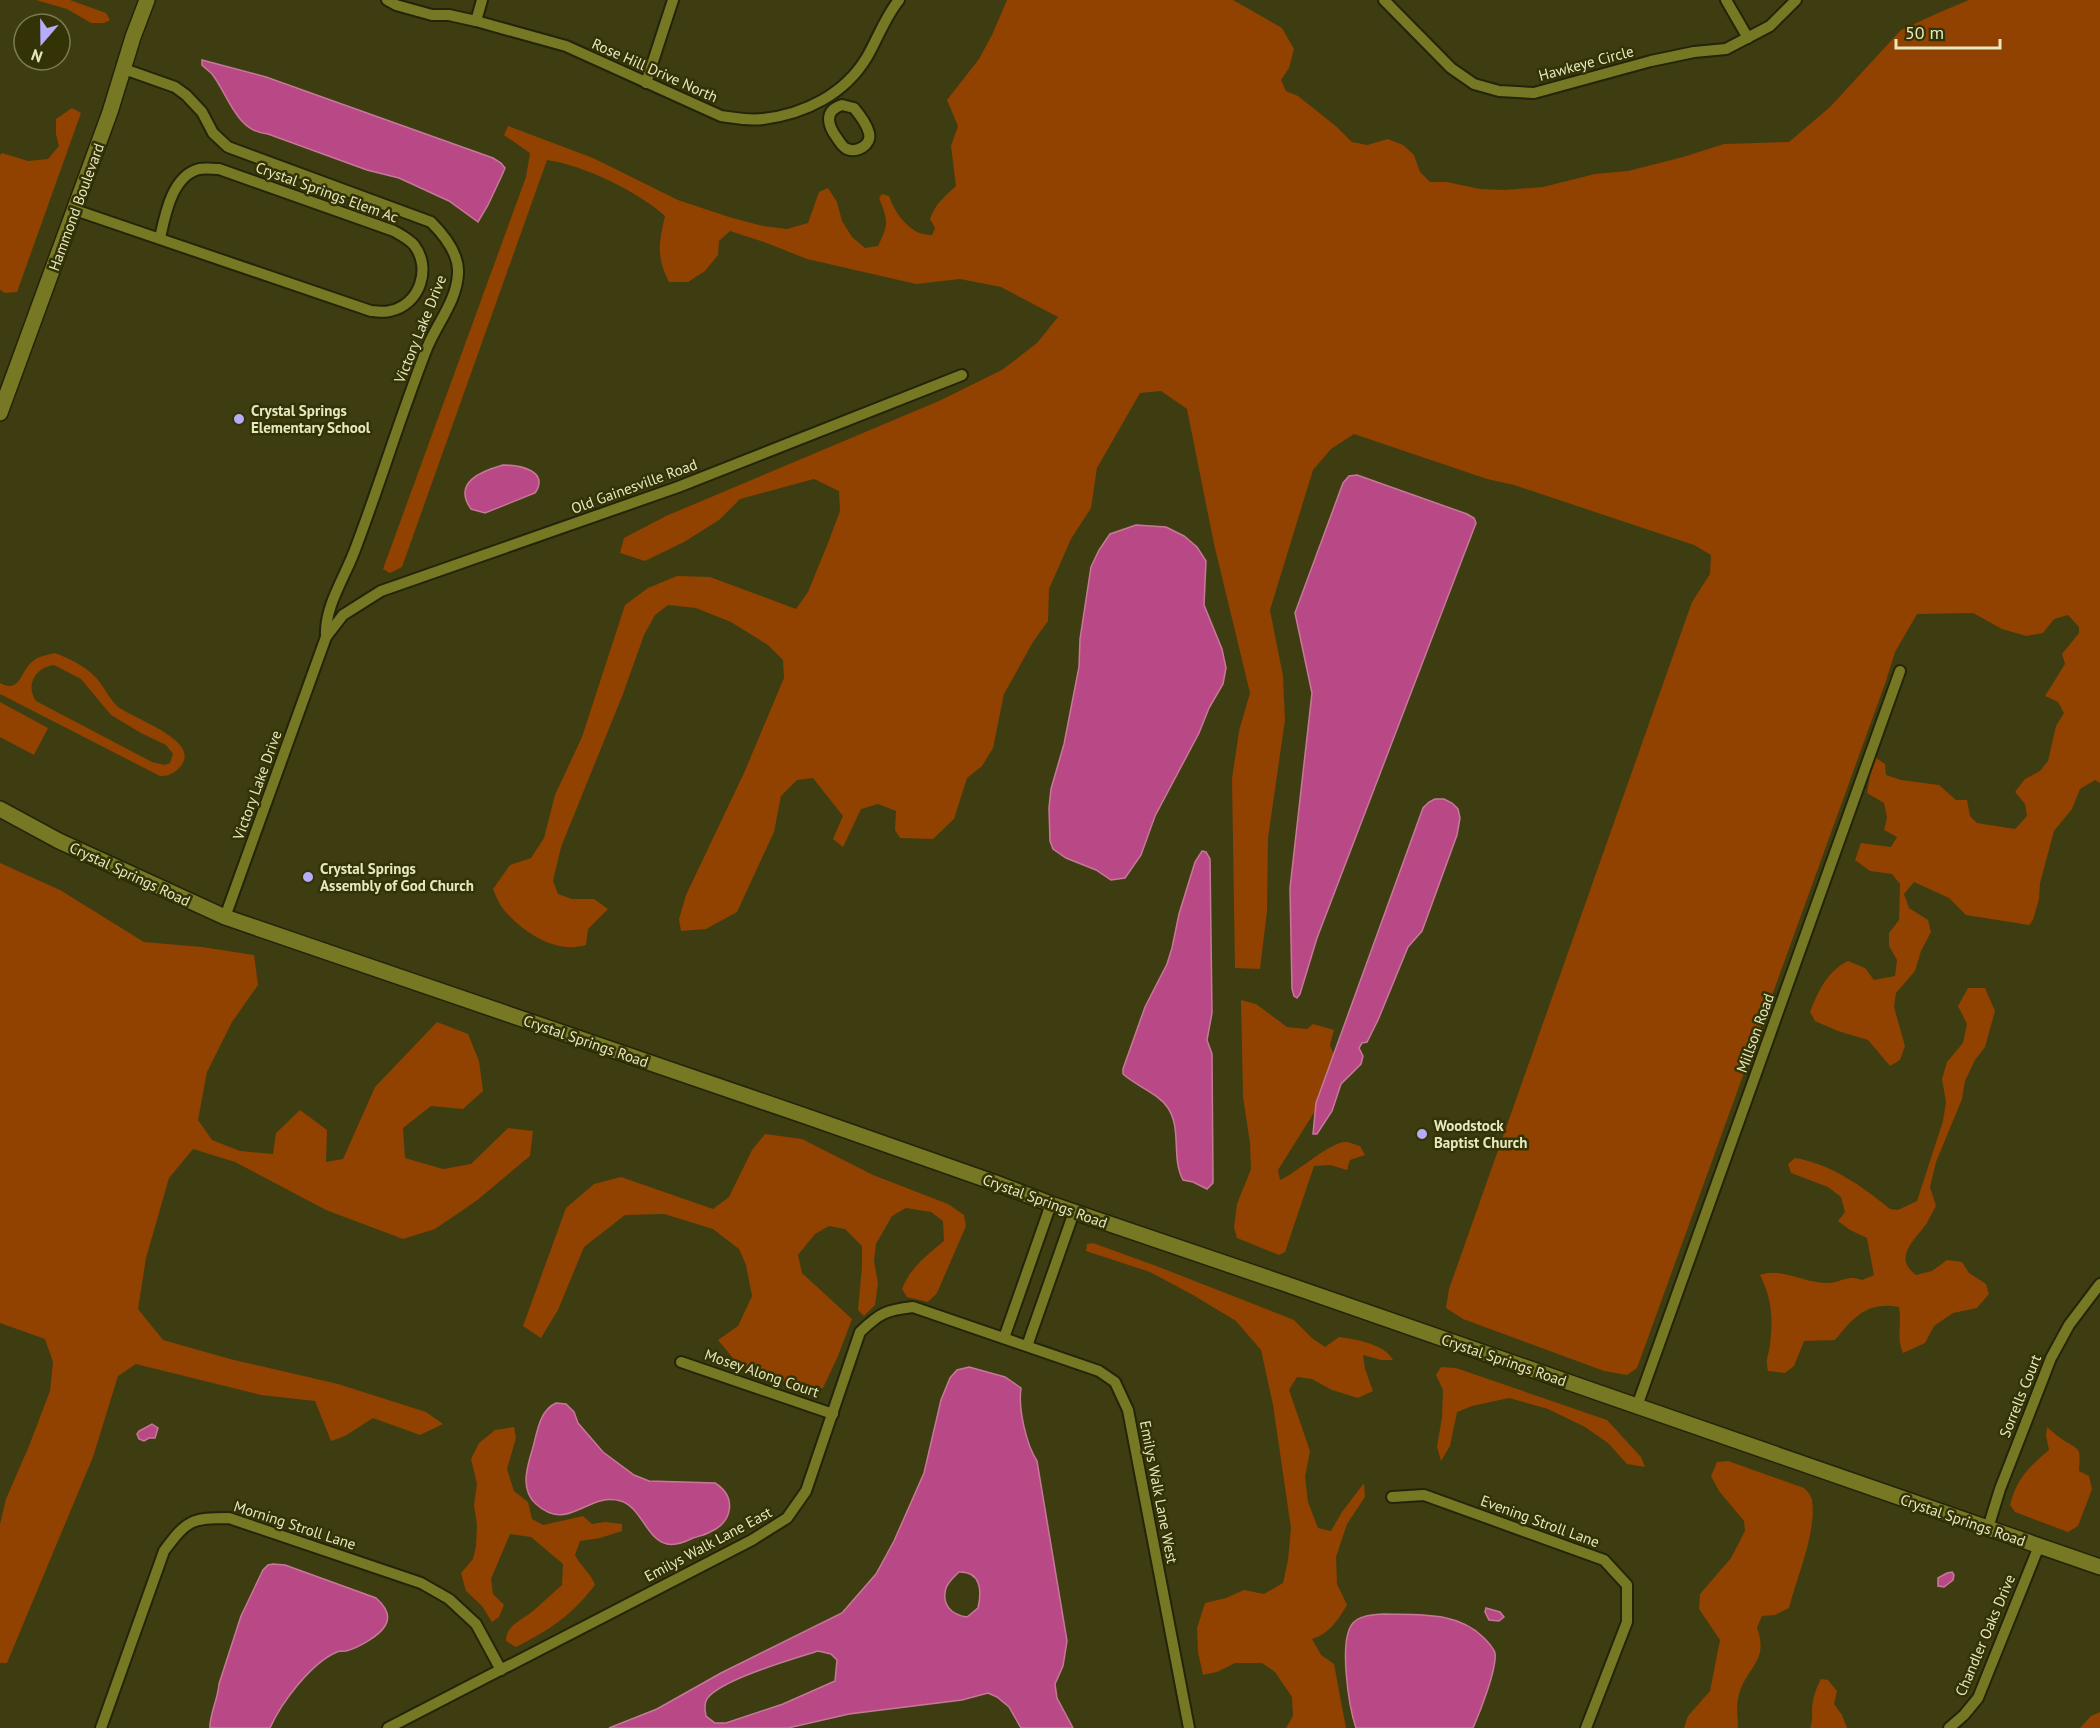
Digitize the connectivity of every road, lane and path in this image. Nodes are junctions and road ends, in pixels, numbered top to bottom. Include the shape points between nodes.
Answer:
1 (147, 0) edge
2 (387, 0) edge
3 (482, 0) edge
4 (673, 0) edge
5 (899, 0) edge
6 (1384, 0) edge
7 (1726, 0) edge
8 (1797, 0) edge
9 (476, 21) junction
10 (1748, 38) junction
11 (124, 69) junction
12 (646, 83) junction
13 (830, 96) junction
14 (836, 107) junction
15 (75, 210) junction
16 (159, 238) junction
17 (962, 375) dead end
18 (0, 413) edge
19 (326, 637) junction
20 (1900, 671) dead end
21 (0, 809) edge
22 (225, 917) junction
23 (1051, 1204) junction
24 (1074, 1212) junction
25 (2100, 1284) edge
26 (1005, 1338) junction
27 (1027, 1346) junction
28 (681, 1362) dead end
29 (1637, 1406) junction
30 (833, 1414) junction
31 (1392, 1497) dead end
32 (1988, 1528) junction
33 (2039, 1546) junction
34 (2100, 1568) edge
35 (501, 1670) junction
36 (101, 1728) edge
37 (388, 1728) edge
38 (1189, 1728) edge
39 (1586, 1728) edge
40 (1949, 1728) edge

1 - 11 street, Hammond Boulevard
2 - 9 street, Rose Hill Drive North via 432,15
3 - 9 street
4 - 12 street
5 - 13 street, Rose Hill Drive North via 859,68
6 - 10 street, Hawkeye Circle via 1451,68 1474,84 1499,91 1534,93 1651,61 1726,49
7 - 10 street
8 - 10 street, Hawkeye Circle via 1770,26
9 - 12 street, Rose Hill Drive North via 566,46
11 - 15 street, Hammond Boulevard
11 - 19 street, Victory Lake Drive via 175,87 186,95 228,147 431,222 444,234 457,261 456,288 428,346 325,622
12 - 13 street, Rose Hill Drive North via 721,116 749,119 797,112
13 - 14 street
14 - 14 street via 828,116 830,128 843,147 861,149 869,133 858,113 848,105
15 - 16 street, Crystal Springs Elem Ac
15 - 18 street, Hammond Boulevard
16 - 16 street, Crystal Springs Elem Ac via 371,311 390,312 407,304 423,276 420,254 412,242 394,231 219,169 189,173 172,192
17 - 19 street, Old Gainesville Road via 678,487 381,591 343,615
19 - 22 street, Victory Lake Drive
20 - 29 street, Millson Road
21 - 22 street, Crystal Springs Road via 59,841
22 - 23 street, Crystal Springs Road
23 - 24 street, Crystal Springs Road
23 - 26 street
24 - 27 street
24 - 29 street, Crystal Springs Road
25 - 32 street, Sorrells Court via 2069,1325 2051,1358
26 - 27 street, Emilys Walk Lane West
26 - 30 street, Emilys Walk Lane East via 913,1307 878,1315 860,1332
27 - 38 street, Emilys Walk Lane West via 1099,1371 1115,1382 1128,1410
28 - 30 street, Mosey Along Court
29 - 32 street, Crystal Springs Road
30 - 35 street, Emilys Walk Lane East via 806,1491 787,1518 752,1540
31 - 39 street, Evening Stroll Lane via 1424,1495 1604,1560 1627,1585 1627,1622
32 - 33 street, Crystal Springs Road
33 - 34 street, Crystal Springs Road
33 - 40 street, Chandler Oaks Drive via 1977,1698
35 - 36 street, Morning Stroll Lane via 476,1624 449,1599 421,1583 230,1518 201,1518 181,1529 164,1551
35 - 37 street, Emilys Walk Lane East

